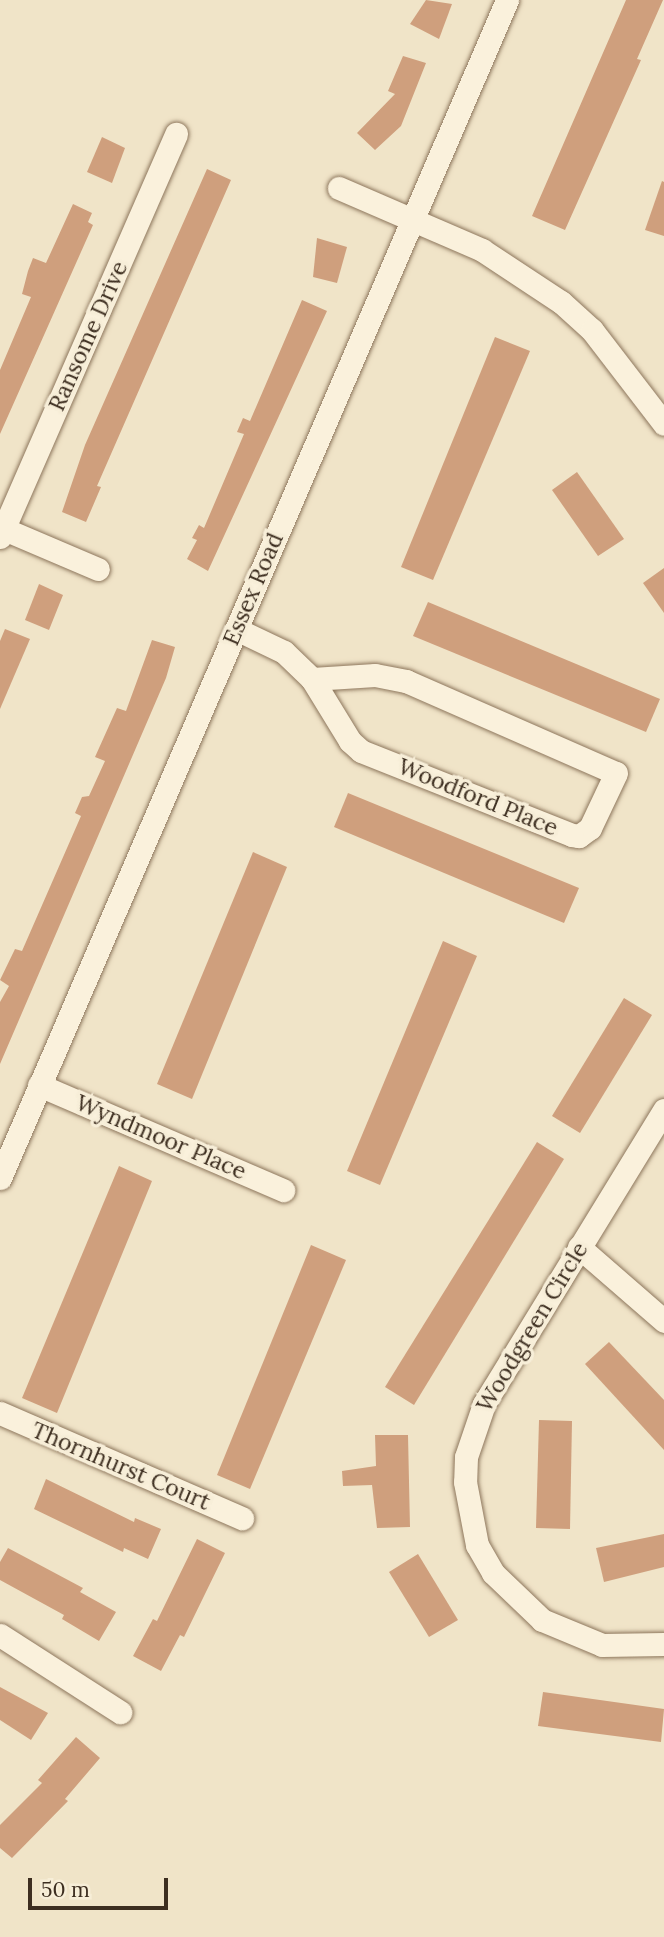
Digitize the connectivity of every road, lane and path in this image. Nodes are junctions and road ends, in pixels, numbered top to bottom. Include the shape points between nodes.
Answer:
1 (508, 0) edge
2 (176, 134) dead end
3 (339, 188) dead end
4 (413, 220) junction
5 (664, 424) edge
6 (2, 533) edge
7 (98, 569) dead end
8 (236, 629) junction
9 (312, 679) junction
10 (39, 1085) junction
11 (664, 1110) edge
12 (0, 1178) edge
13 (283, 1190) dead end
14 (579, 1247) junction
15 (664, 1321) edge
16 (0, 1413) edge
17 (242, 1518) dead end
18 (0, 1635) edge
19 (664, 1644) edge
20 (120, 1712) dead end

1 - 4 street, Essex Road
2 - 6 street, Ransome Drive
3 - 4 street
4 - 5 street via 482,250 561,302 592,330
4 - 8 street, Essex Road
6 - 7 street
8 - 9 street, Woodford Place via 284,652
8 - 10 street, Essex Road
9 - 9 street, Woodford Place via 375,675 406,681 616,773 590,828 572,835 361,751
10 - 12 street, Essex Road
10 - 13 street, Wyndmoor Place
11 - 14 street, Woodgreen Circle
14 - 15 street
14 - 19 street, Woodgreen Circle via 473,1429 466,1457 468,1513 493,1573 542,1620 602,1645
16 - 17 street, Thornhurst Court
18 - 20 street

